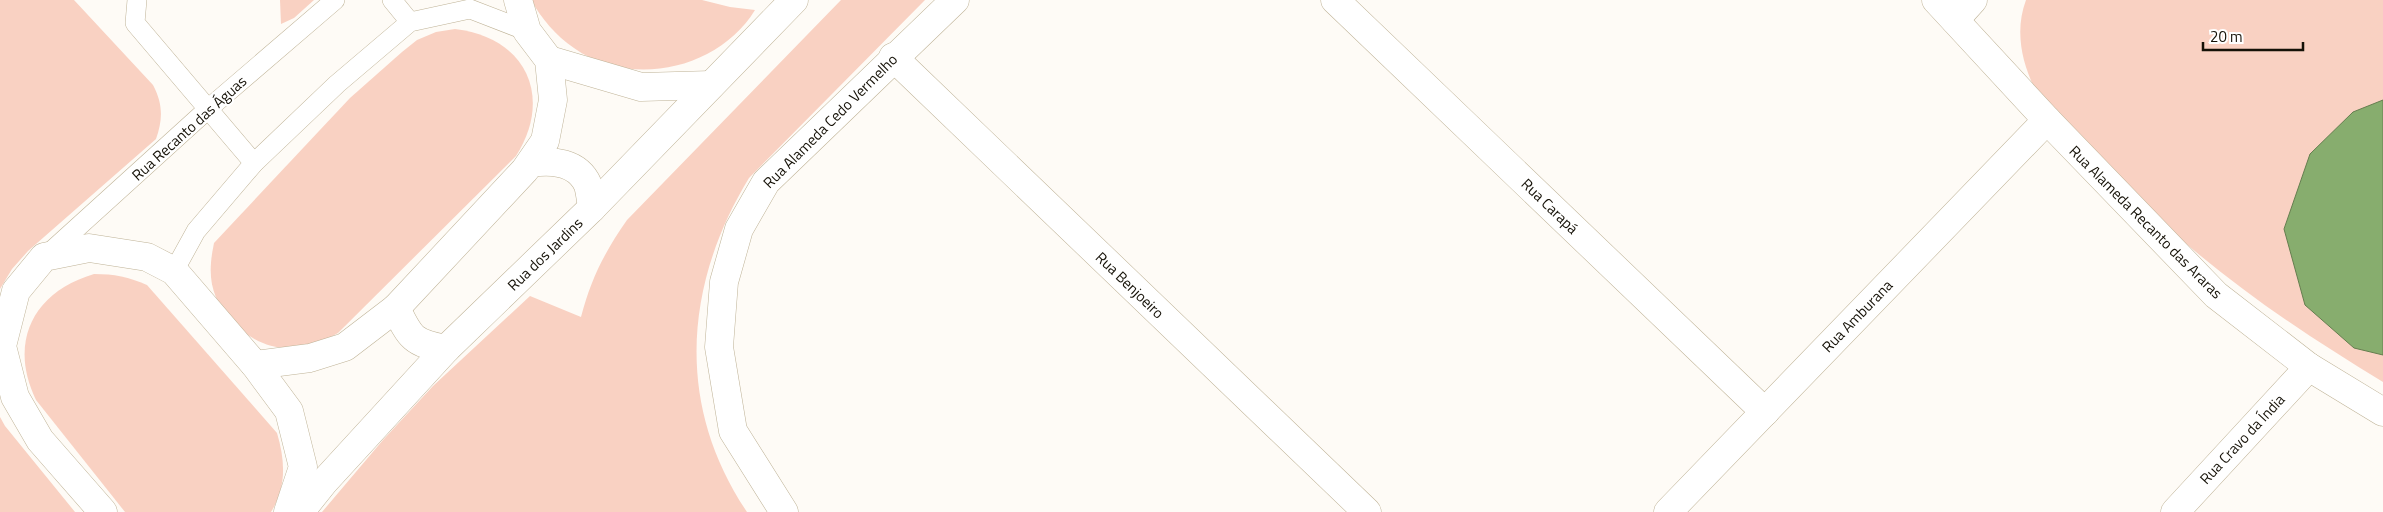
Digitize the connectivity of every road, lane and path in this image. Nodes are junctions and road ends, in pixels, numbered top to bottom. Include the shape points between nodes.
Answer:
1 (137, 0) edge
2 (335, 0) edge
3 (392, 0) edge
4 (518, 0) edge
5 (794, 0) edge
6 (955, 0) edge
7 (1335, 0) edge
8 (1936, 0) edge
9 (1973, 0) edge
10 (1955, 20) junction
11 (410, 22) junction
12 (526, 31) junction
13 (893, 57) junction
14 (549, 60) junction
15 (711, 85) junction
16 (208, 110) junction
17 (2047, 120) junction
18 (254, 163) junction
19 (531, 163) junction
20 (592, 208) junction
21 (44, 257) junction
22 (174, 270) junction
23 (396, 308) junction
24 (446, 349) junction
25 (255, 365) junction
26 (2309, 367) junction
27 (1765, 412) junction
28 (2383, 412) edge
29 (103, 512) edge
30 (288, 512) edge
31 (300, 512) edge
32 (784, 512) edge
33 (1367, 512) edge
34 (1668, 512) edge
35 (2175, 512) edge

1 - 16 lane via 135,23
2 - 16 lane, Rua Recanto das Águas
3 - 11 lane
4 - 12 street
5 - 15 street, Rua dos Jardins
6 - 13 street, Rua Alameda Cedo Vermelho
7 - 27 street, Rua Carapá
8 - 10 street, Rua Alameda Recanto das Araras
9 - 10 street
10 - 17 street, Rua Alameda Recanto das Araras
11 - 12 lane via 470,9
11 - 18 lane via 337,84
12 - 14 street
13 - 32 street, Rua Alameda Cedo Vermelho via 766,182 739,229 724,282 719,346 733,431
13 - 33 street, Rua Benjoeiro
14 - 15 street via 641,87
14 - 19 street via 553,100 545,141
15 - 20 street, Rua dos Jardins
16 - 18 lane
16 - 21 lane, Rua Recanto das Águas
17 - 26 street, Rua Alameda Recanto das Araras via 2216,294
17 - 27 street, Rua Amburana
18 - 22 lane via 196,231
19 - 20 street via 549,160 573,167 588,185
19 - 23 street
20 - 24 street, Rua dos Jardins
21 - 22 street via 89,248 147,257
21 - 29 street via 16,291 2,346 15,397 40,440
22 - 25 street
23 - 24 street via 412,338 428,346
23 - 25 street via 345,347 310,358
24 - 31 street, Rua dos Jardins
25 - 30 street via 289,411 303,468
26 - 28 street, Rua Alameda Recanto das Araras
26 - 35 street, Rua Cravo da Índia
27 - 34 street, Rua Amburana

